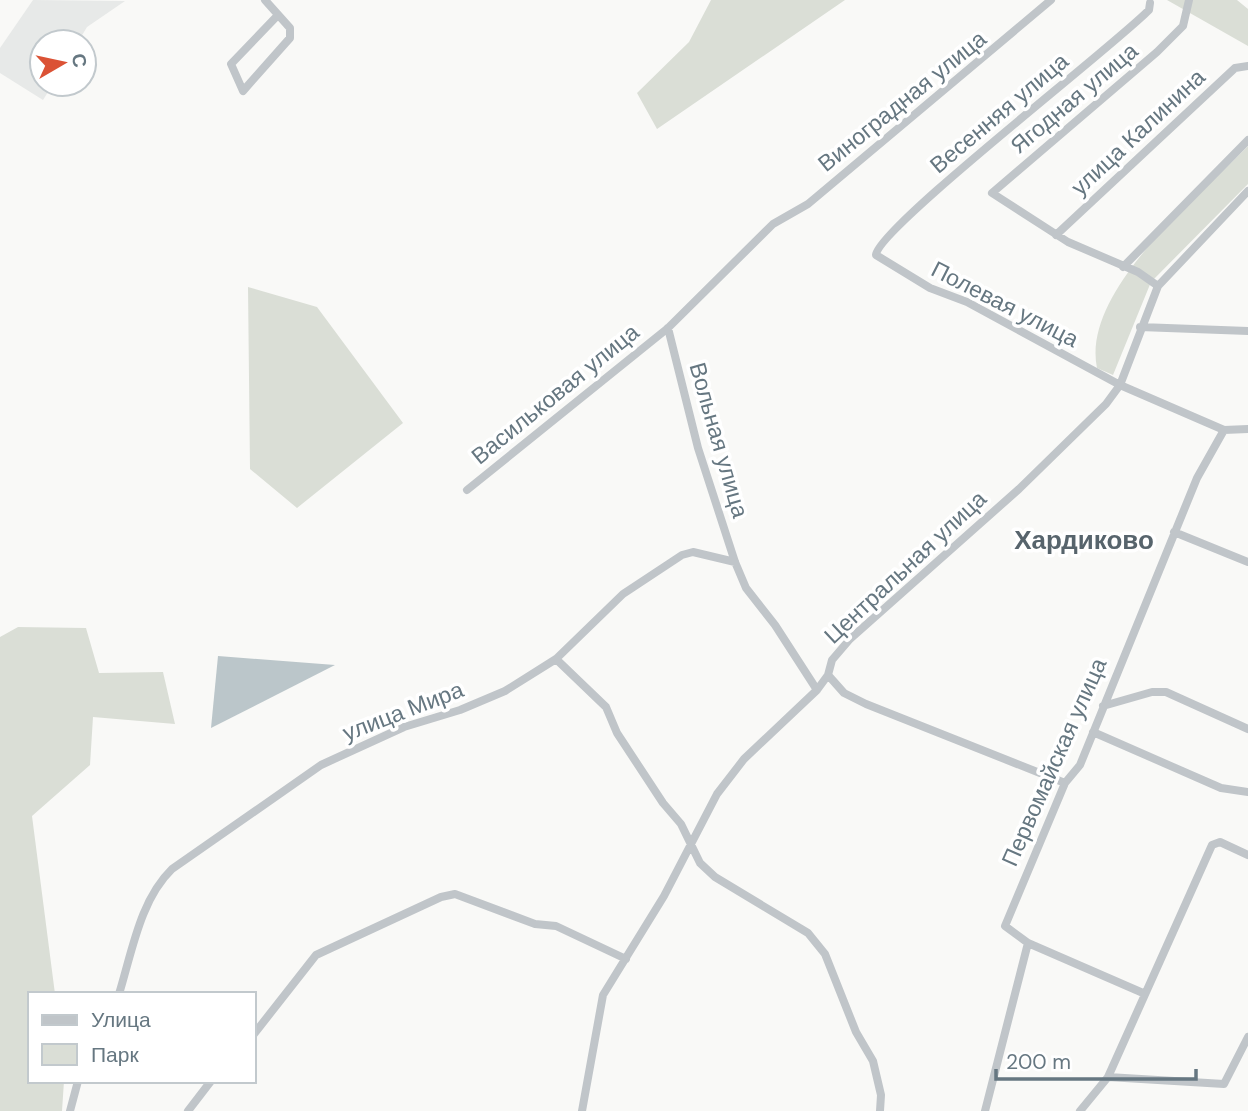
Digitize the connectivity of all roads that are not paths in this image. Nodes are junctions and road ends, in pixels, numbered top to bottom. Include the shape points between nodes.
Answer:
1 (265, 0) edge
2 (1051, 0) edge
3 (1189, 0) edge
4 (1150, 1) edge
5 (278, 15) junction
6 (1248, 66) edge
7 (1248, 140) edge
8 (1248, 191) edge
9 (1056, 234) junction
10 (876, 255) joint
11 (1123, 267) junction
12 (1158, 286) junction
13 (1140, 327) junction
14 (668, 328) junction
15 (1248, 331) edge
16 (1119, 385) junction
17 (1248, 429) edge
18 (1224, 430) junction
19 (467, 490) dead end
20 (1174, 532) junction
21 (735, 562) junction
22 (1248, 562) edge
23 (555, 659) junction
24 (828, 675) junction
25 (817, 690) junction
26 (1103, 706) junction
27 (1248, 729) edge
28 (1093, 732) junction
29 (1065, 783) junction
30 (1248, 793) edge
31 (691, 843) junction
32 (1248, 855) edge
33 (1028, 943) junction
34 (626, 959) junction
35 (120, 992) edge
36 (1143, 993) junction
37 (256, 1031) edge
38 (1248, 1037) edge
39 (1108, 1077) junction
40 (77, 1083) edge
41 (209, 1083) edge
42 (70, 1111) edge
43 (188, 1111) edge
44 (582, 1111) edge
45 (880, 1111) edge
46 (985, 1111) edge
47 (1080, 1111) edge

1 - 5 street
2 - 14 street, Виноградная улица via 808,204 773,224
3 - 9 street, Ягодная улица via 1178,32 992,192
4 - 10 street, Весенняя улица via 1149,10 1116,40 926,200 881,243
5 - 5 street via 290,28 290,38 243,91 231,64
6 - 9 street, улица Калинина via 1234,68
7 - 11 street
8 - 12 street, Центральная улица
9 - 11 street
10 - 16 street, Полевая улица via 930,288 967,302
11 - 12 street
12 - 13 street, Центральная улица
13 - 15 street
13 - 16 street, Центральная улица
14 - 19 street, Васильковая улица
14 - 21 street, Вольная улица via 698,448
16 - 18 street, Полевая улица
16 - 24 street, Центральная улица via 1106,404 1019,489 850,639 832,660
17 - 18 street
18 - 20 street, Первомайская улица
20 - 22 street
20 - 26 street, Первомайская улица
21 - 23 street, улица Мира via 685,553 623,594
21 - 25 street, Вольная улица via 746,588
23 - 31 street via 606,707 617,733
23 - 35 street, улица Мира via 505,691 404,727 321,765 172,869 159,882 144,912
24 - 25 street, Центральная улица
24 - 29 street via 844,693 866,704
25 - 31 street, Центральная улица via 744,758
26 - 27 street via 1152,691 1166,692
26 - 28 street, Первомайская улица
28 - 29 street, Первомайская улица via 1080,765
28 - 30 street via 1221,788
29 - 33 street, Первомайская улица via 1006,919 1009,932
31 - 34 street, Центральная улица
31 - 45 street via 700,863 715,877 808,933 825,954 856,1032 873,1061
32 - 36 street via 1220,842 1212,845
33 - 36 street
33 - 46 street
34 - 37 street via 556,926 535,925 455,894 316,956
34 - 44 street, Центральная улица via 603,995 598,1012
36 - 39 street
38 - 39 street via 1224,1084
39 - 47 street
40 - 42 street
41 - 43 street

